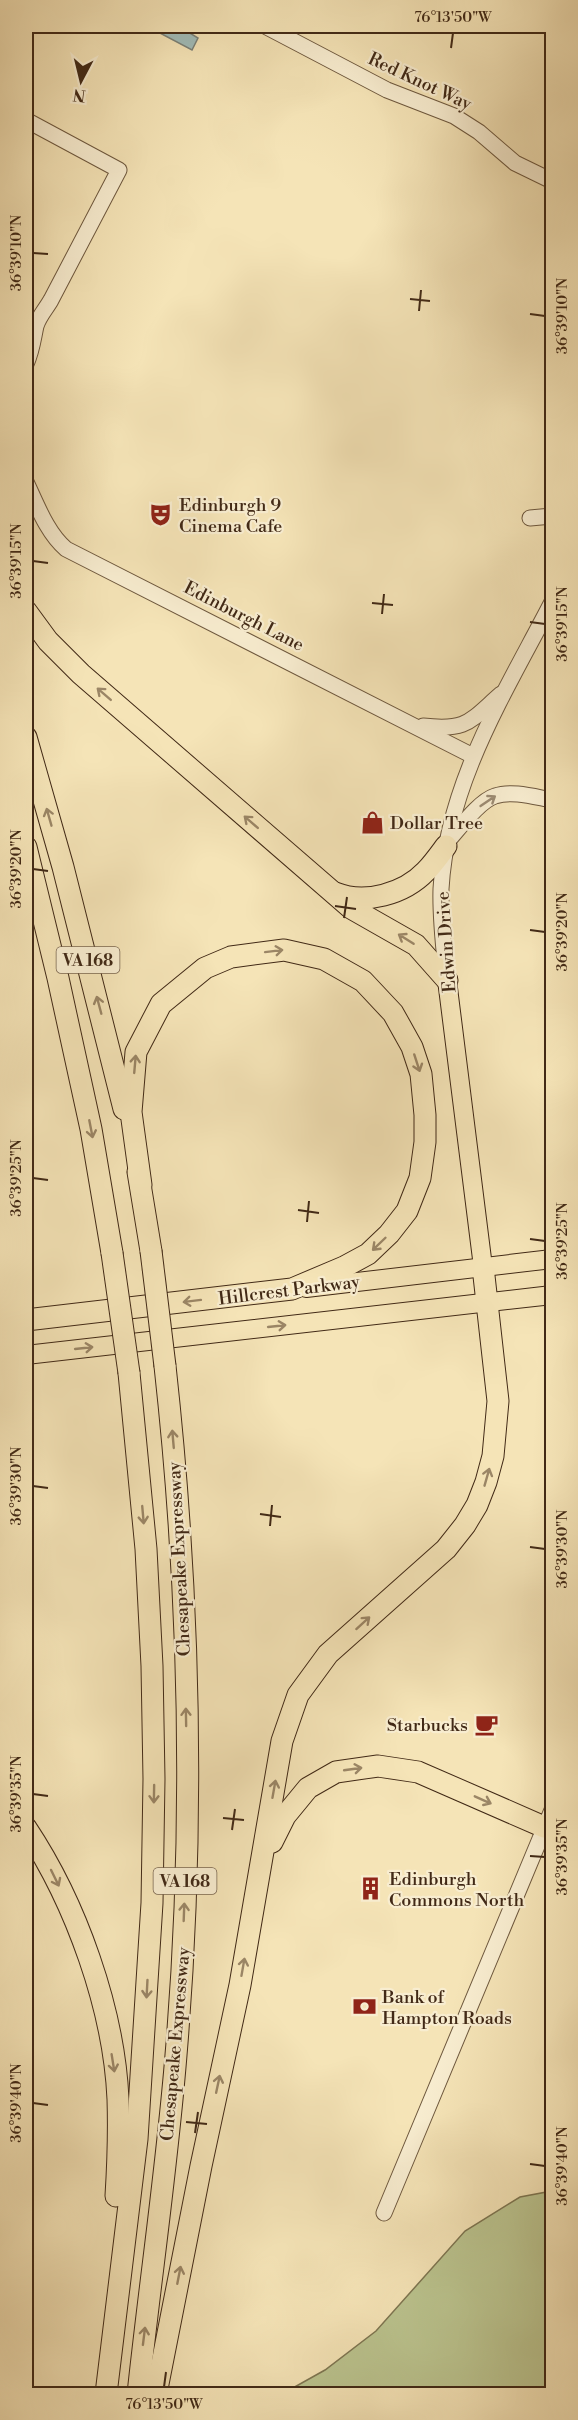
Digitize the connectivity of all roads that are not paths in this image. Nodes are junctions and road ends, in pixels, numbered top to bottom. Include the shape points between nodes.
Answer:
1 (265, 26) edge
2 (26, 120) edge
3 (552, 181) edge
4 (26, 364) edge
5 (26, 483) edge
6 (552, 516) edge
7 (530, 518) dead end
8 (552, 602) edge
9 (26, 611) edge
10 (508, 688) junction
11 (411, 724) junction
12 (26, 737) edge
13 (473, 756) junction
14 (552, 800) edge
15 (446, 844) junction
16 (26, 847) edge
17 (329, 890) junction
18 (447, 980) junction
19 (141, 1185) junction
20 (552, 1259) edge
21 (483, 1267) junction
22 (292, 1289) junction
23 (552, 1295) edge
24 (488, 1302) junction
25 (26, 1320) edge
26 (26, 1355) edge
27 (550, 1822) edge
28 (26, 1828) edge
29 (260, 1867) junction
30 (384, 2213) dead end
31 (105, 2394) edge
32 (138, 2394) edge
33 (156, 2394) edge

1 - 3 street, Red Knot Way via 387,90 454,116 515,163
2 - 4 street via 119,170 36,324
5 - 11 street, Edinburgh Lane via 51,532 66,549
6 - 7 street
8 - 10 street, Edwin Drive
17 -> 9 highway via 81,674 48,641
10 - 11 street via 459,728
10 - 13 street, Edwin Drive
11 - 13 street, Edinburgh Lane
19 -> 12 highway, Chesapeake Expressway / VA 168 via 110,1046
13 - 15 street, Edwin Drive
15 -> 14 street via 483,803 496,795
15 - 17 highway via 426,871 400,889 361,899
15 - 18 street, Edwin Drive via 441,912
16 -> 31 highway, Chesapeake Expressway / VA 168, bridge via 91,1129 112,1253 129,1374 146,1549 152,1666 152,1892 137,2139
18 -> 17 highway via 416,945 351,908
18 - 21 main road, Edwin Drive
19 -> 22 highway via 131,1112 136,1053 161,1004 179,987 205,968 231,957 284,950 324,959 363,981 393,1013 412,1047 421,1074 425,1142 420,1178 407,1211 368,1254
32 -> 19 highway, Chesapeake Expressway / VA 168, bridge via 176,2054 187,1816 181,1567 173,1442
20 - 21 main road, Hillcrest Parkway
21 - 22 main road, Hillcrest Parkway
21 - 24 highway
22 -> 25 highway, Hillcrest Parkway
23 - 24 main road, Hillcrest Parkway
26 -> 24 main road, Hillcrest Parkway
29 -> 24 highway via 282,1741 298,1695 328,1654 446,1549 477,1505 493,1456 498,1401
29 -> 27 highway via 285,1816 308,1788 336,1772 378,1766 418,1772
27 - 30 street
28 -> 31 highway via 49,1866 90,1961 104,2014 118,2098 118,2173
33 -> 29 highway via 240,1985

